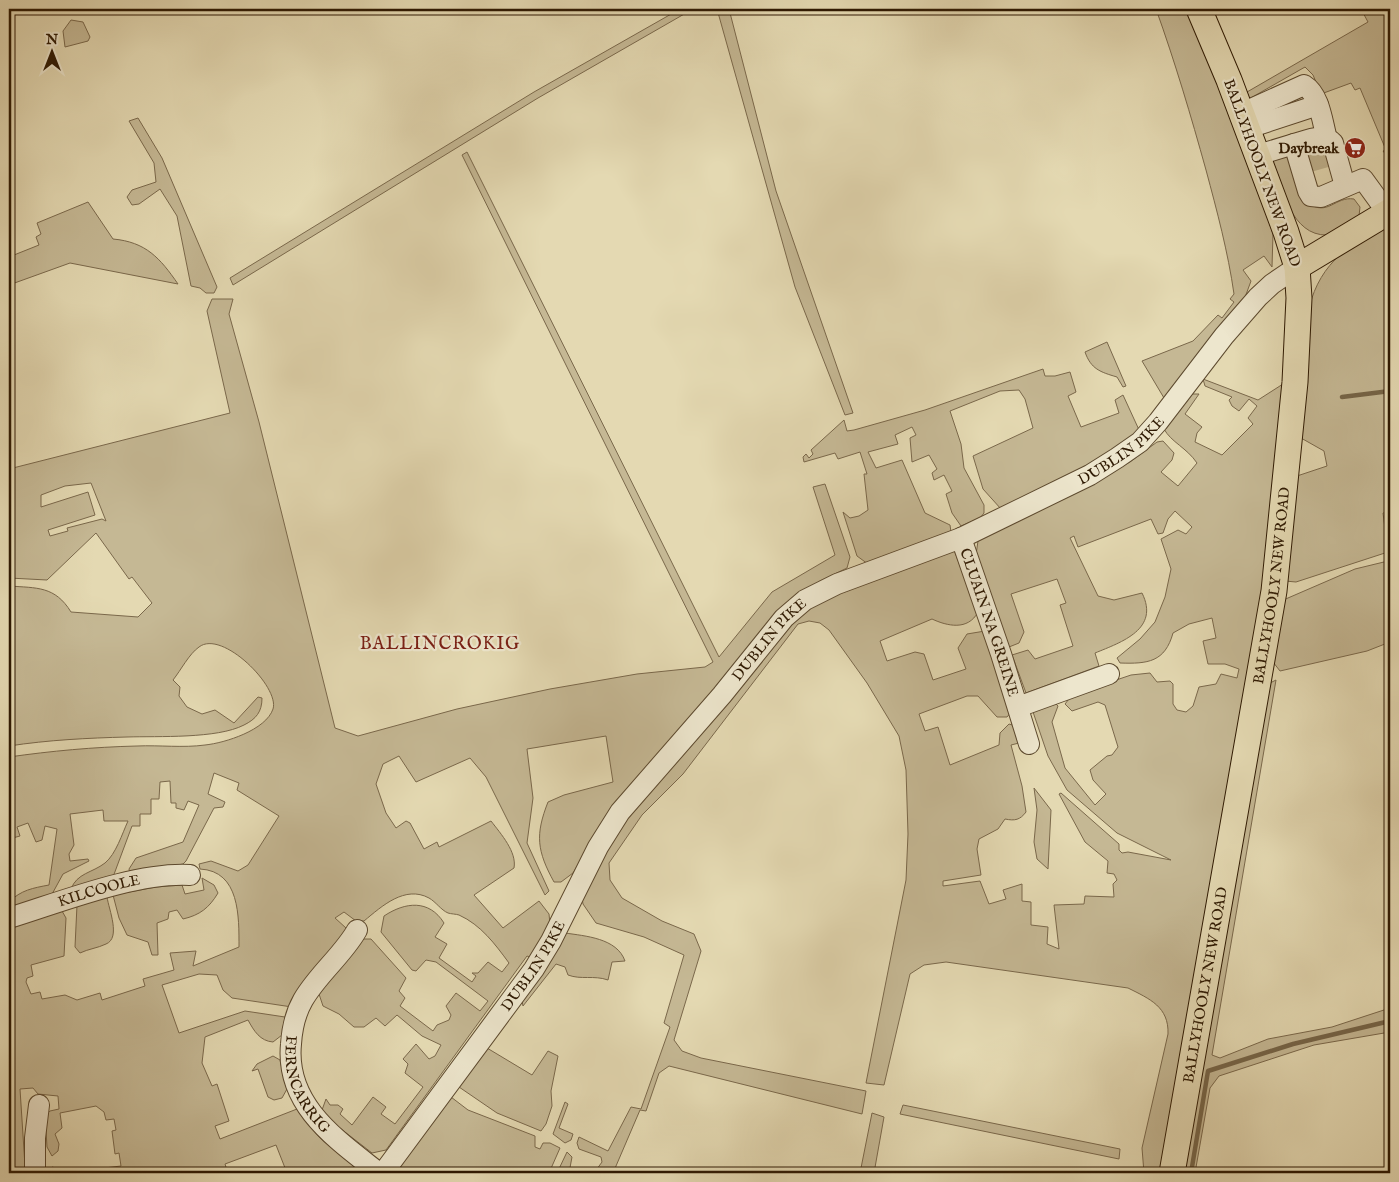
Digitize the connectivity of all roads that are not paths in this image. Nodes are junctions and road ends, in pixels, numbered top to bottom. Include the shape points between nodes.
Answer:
1 (1198, 9) edge
2 (1245, 121) junction
3 (1312, 143) junction
4 (1258, 155) junction
5 (1332, 186) junction
6 (1389, 212) edge
7 (1297, 267) junction
8 (961, 538) junction
9 (1109, 674) dead end
10 (1018, 707) junction
11 (1029, 744) dead end
12 (190, 875) dead end
13 (9, 918) edge
14 (357, 930) dead end
15 (39, 1105) dead end
16 (35, 1173) edge
17 (379, 1173) edge
18 (383, 1173) edge
19 (1172, 1173) edge

1 - 2 main road, BALLYHOOLY NEW ROAD
2 - 3 street via 1318,104
2 - 4 main road, BALLYHOOLY NEW ROAD
3 - 4 street
3 - 5 street via 1333,143
3 - 5 street via 1308,191 1315,198
4 - 7 main road, BALLYHOOLY NEW ROAD
5 - 6 street via 1363,179
6 - 7 main road
7 - 8 street, DUBLIN PIKE via 1252,303 1140,442 1090,475
7 - 19 main road, BALLYHOOLY NEW ROAD via 1296,374 1274,591
8 - 10 street, CLUAIN NA GREINE
8 - 18 street, DUBLIN PIKE via 837,584 805,600 784,618 620,812 534,969
9 - 10 street, CLUAIN NA GREINE
10 - 11 street, CLUAIN NA GREINE
12 - 13 street, KILCOOLE via 171,875 114,886
14 - 17 street, FERNCARRIG via 295,1014 291,1068 301,1099 326,1132
15 - 16 street

